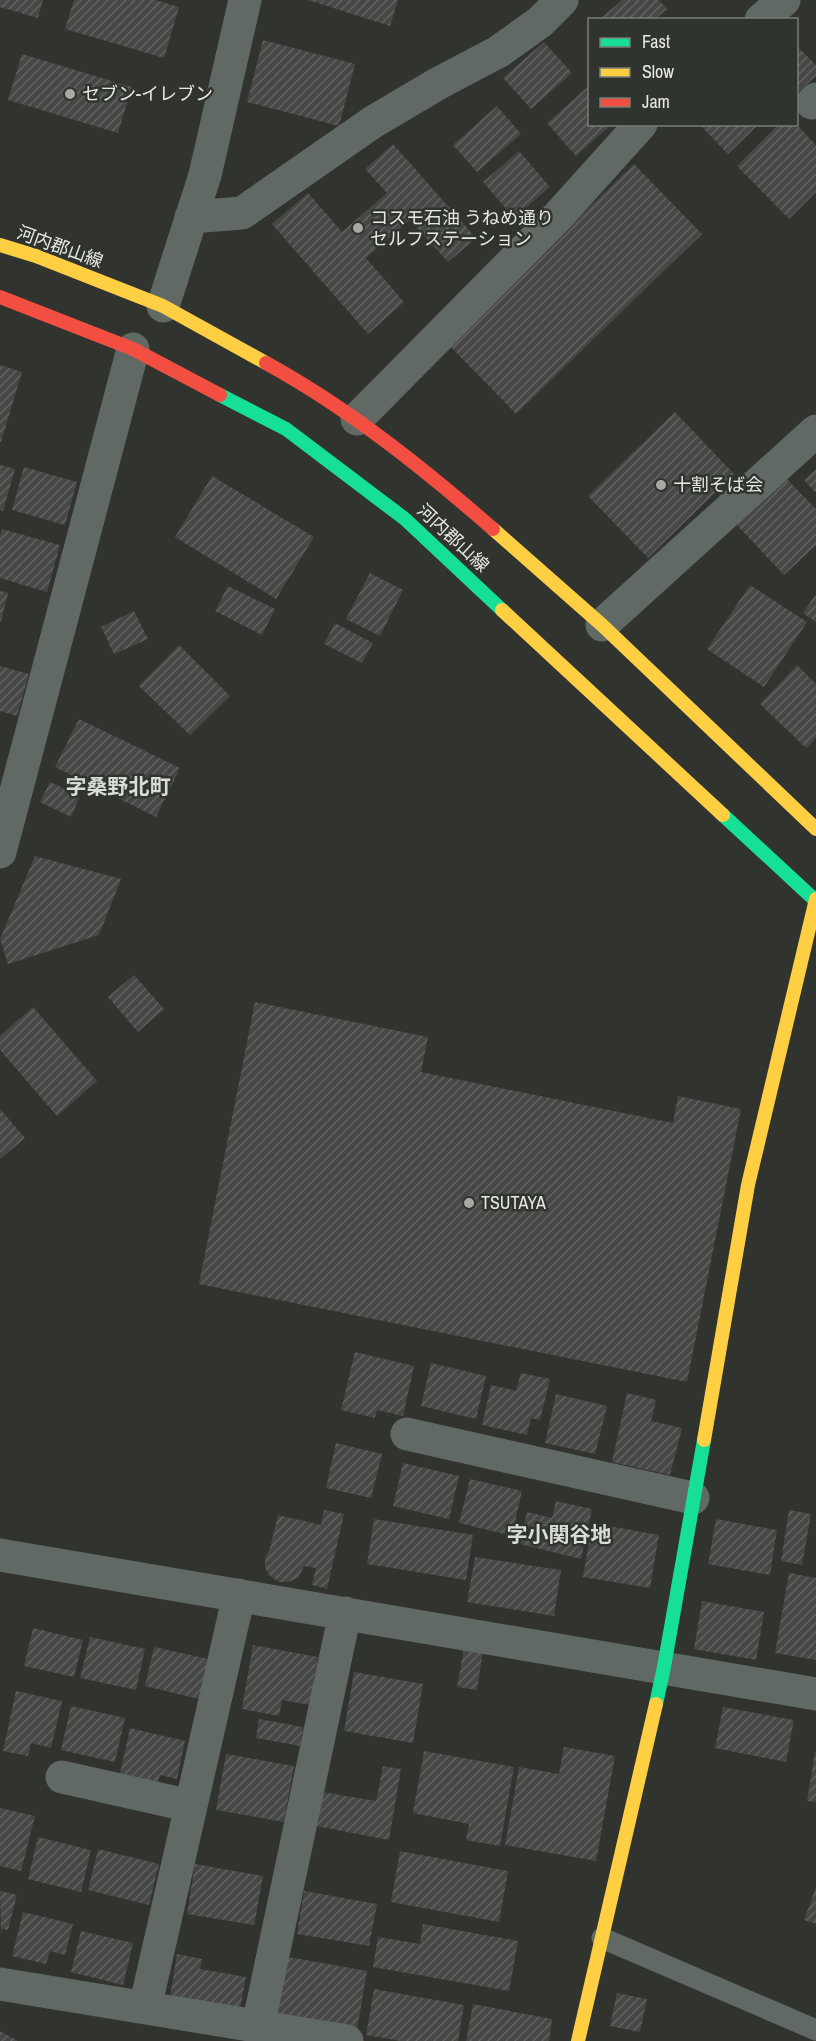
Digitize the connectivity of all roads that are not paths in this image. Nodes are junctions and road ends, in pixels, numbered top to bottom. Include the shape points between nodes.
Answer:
1 (246, 0) edge
2 (562, 0) edge
3 (639, 126) edge
4 (191, 216) junction
5 (0, 245) edge
6 (0, 297) edge
7 (163, 306) junction
8 (134, 349) junction
9 (357, 419) junction
10 (816, 431) edge
11 (602, 625) junction
12 (816, 829) edge
13 (0, 852) edge
14 (816, 900) edge
15 (407, 1434) dead end
16 (693, 1498) junction
17 (0, 1555) edge
18 (238, 1595) junction
19 (345, 1613) junction
20 (664, 1667) junction
21 (816, 1694) edge
22 (62, 1777) dead end
23 (191, 1806) junction
24 (602, 1938) junction
25 (0, 1984) edge
26 (145, 2008) junction
27 (258, 2026) junction
28 (816, 2030) edge
29 (347, 2041) edge
30 (578, 2041) edge

1 - 4 street
2 - 4 street via 540,22 498,51 373,122 242,213
3 - 9 street via 559,214
4 - 7 street
5 - 7 main road, 河内郡山線 via 36,255
6 - 8 main road, 河内郡山線
7 - 9 main road, 河内郡山線 via 308,386
8 - 13 street
8 - 14 main road, 河内郡山線 via 286,429 405,519
9 - 11 main road, 河内郡山線 via 438,481
10 - 11 street
11 - 12 main road, 河内郡山線
14 - 16 main road via 748,1185
15 - 16 street
16 - 20 main road
17 - 18 street
18 - 19 street
18 - 23 street
19 - 20 street
19 - 27 street
20 - 21 street
20 - 24 main road
22 - 23 street
23 - 26 street
24 - 28 lane
24 - 30 main road
25 - 26 street
26 - 27 street
27 - 29 street

